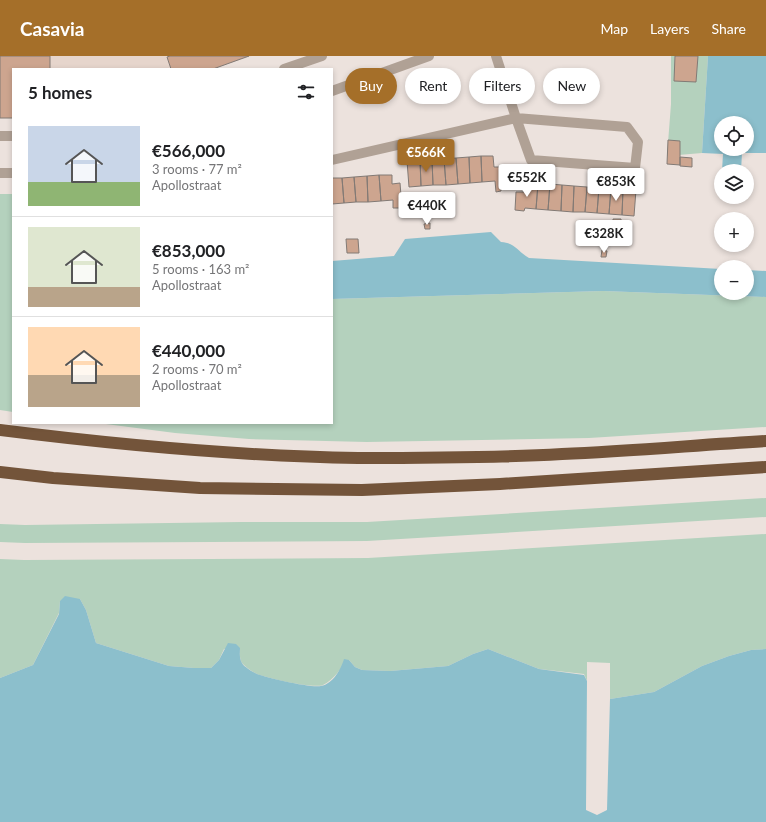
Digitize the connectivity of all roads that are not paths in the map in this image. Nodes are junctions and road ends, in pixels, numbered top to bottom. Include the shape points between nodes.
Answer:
1 (322, 56) edge
2 (429, 56) edge
3 (496, 56) edge
4 (287, 68) edge
5 (333, 91) edge
6 (516, 118) junction
7 (0, 136) edge
8 (12, 136) edge
9 (333, 160) edge
10 (0, 173) edge
11 (12, 173) edge
12 (0, 430) edge
13 (766, 441) edge
14 (766, 467) edge
15 (0, 472) edge

1 - 4 street
2 - 5 street
3 - 6 street
6 - 6 street via 531,160 635,168 638,142 627,127
6 - 9 street
7 - 8 street
10 - 11 street
12 - 13 highway via 153,448 358,458 560,455
14 - 15 highway via 362,490 200,488

